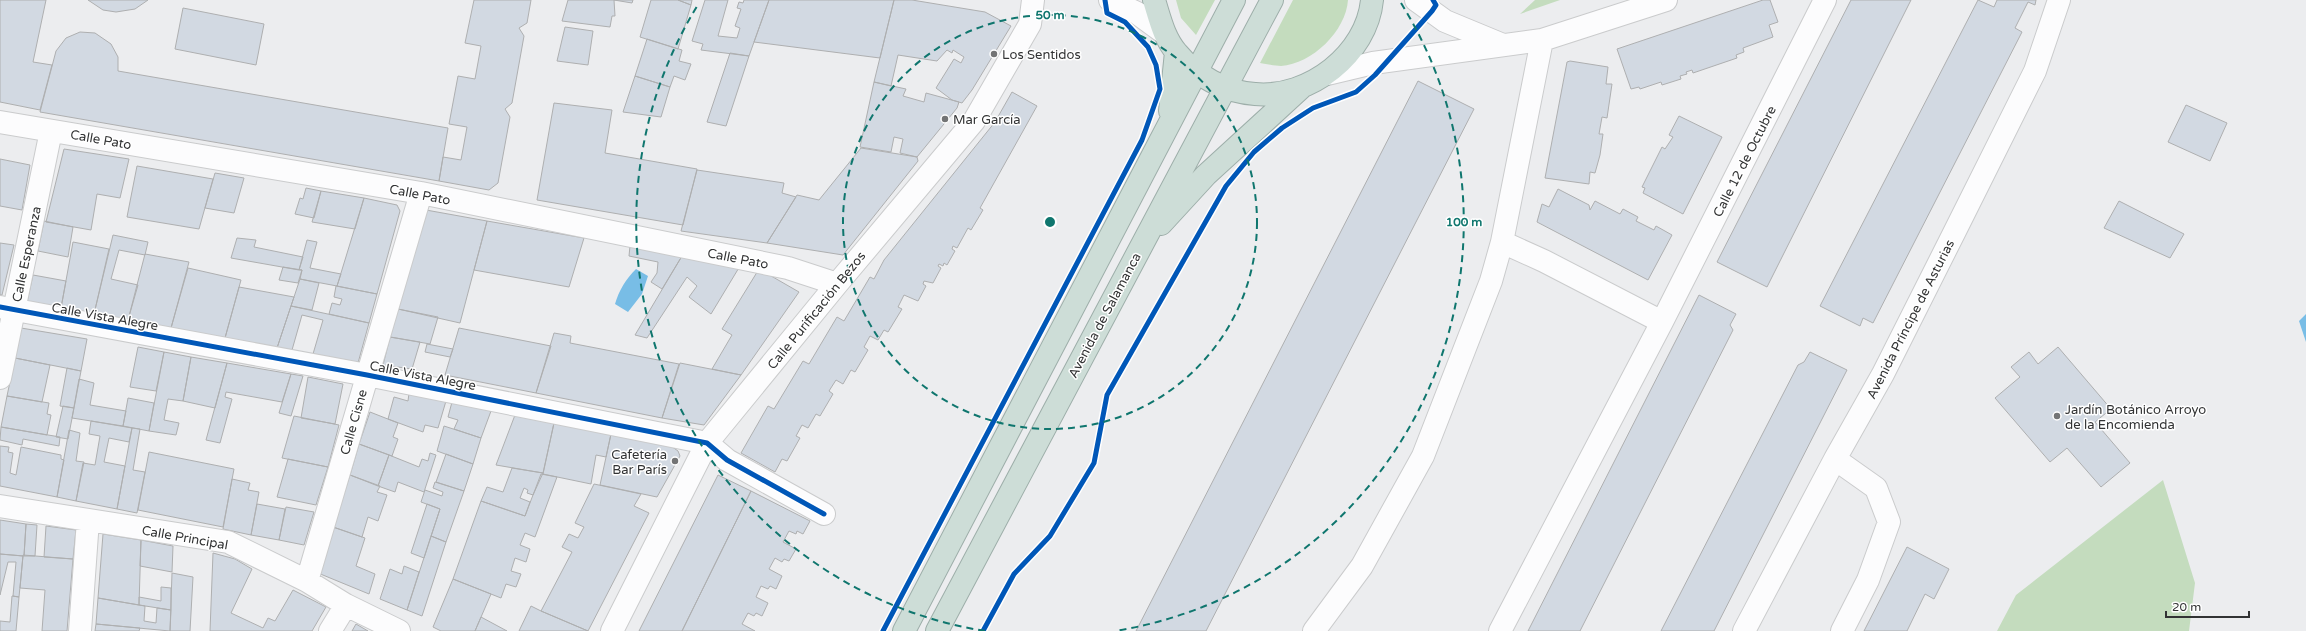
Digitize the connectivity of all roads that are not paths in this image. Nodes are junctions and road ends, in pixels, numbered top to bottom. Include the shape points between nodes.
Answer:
1 (1033, 0) edge
2 (1110, 0) edge
3 (1154, 0) edge
4 (1234, 0) edge
5 (1272, 0) edge
6 (1372, 0) edge
7 (1416, 0) edge
8 (1666, 0) edge
9 (1825, 0) edge
10 (2060, 0) edge
11 (1163, 32) junction
12 (1542, 40) junction
13 (1504, 45) junction
14 (1176, 52) junction
15 (1196, 72) junction
16 (1327, 74) junction
17 (1305, 84) junction
18 (1225, 88) junction
19 (0, 122) edge
20 (1169, 124) junction
21 (51, 130) junction
22 (421, 193) junction
23 (1502, 242) junction
24 (1141, 245) junction
25 (837, 284) junction
26 (7, 309) edge
27 (1662, 322) junction
28 (367, 375) junction
29 (0, 378) edge
30 (707, 443) junction
31 (1834, 459) junction
32 (0, 506) edge
33 (824, 514) dead end
34 (88, 520) junction
35 (307, 581) junction
36 (346, 604) junction
37 (80, 631) edge
38 (330, 631) edge
39 (399, 631) edge
40 (612, 631) edge
41 (904, 631) edge
42 (937, 631) edge
43 (1314, 631) edge
44 (1500, 631) edge
45 (1744, 631) edge
46 (1842, 631) edge

1 - 25 street, Calle Purificación Bezos via 1030,24 974,122
2 - 11 street via 1137,13
3 - 11 highway
4 - 15 highway
5 - 18 highway, Avenida de Salamanca
6 - 16 highway via 1362,32 1351,51
7 - 13 street via 1445,21
8 - 12 street
9 - 27 street, Calle 12 de Octubre
10 - 31 street, Avenida Príncipe de Asturias via 2035,71 1883,374
11 - 14 highway
12 - 13 street
12 - 23 street
13 - 16 street via 1373,63
14 - 15 highway
14 - 20 highway
15 - 18 highway
15 - 20 highway
16 - 17 highway
17 - 18 highway via 1291,91 1256,95
17 - 24 highway via 1206,175
18 - 24 highway, Avenida de Salamanca
19 - 21 street, Calle Pato
20 - 41 highway
21 - 22 street, Calle Pato
21 - 26 street, Calle Esperanza
22 - 25 street, Calle Pato via 788,268
22 - 28 street, Calle Cisne
23 - 27 street
23 - 43 street via 1491,281 1422,456 1362,566
24 - 42 highway, Avenida de Salamanca
25 - 30 street, Calle Purificación Bezos
26 - 28 street, Calle Vista Alegre
26 - 29 street, Calle Esperanza
27 - 44 street, Calle 12 de Octubre
28 - 30 street, Calle Vista Alegre
28 - 35 street, Calle Cisne
30 - 33 street, Calle Vista Alegre via 727,460
30 - 40 street, Calle Purificación Bezos
31 - 45 street, Avenida Príncipe de Asturias
31 - 46 street via 1876,488 1889,522 1868,580
32 - 34 street, Calle Principal
34 - 35 street, Calle Principal via 228,542
34 - 37 street
35 - 36 street, Calle Principal
36 - 38 street
36 - 39 street, Calle Principal

